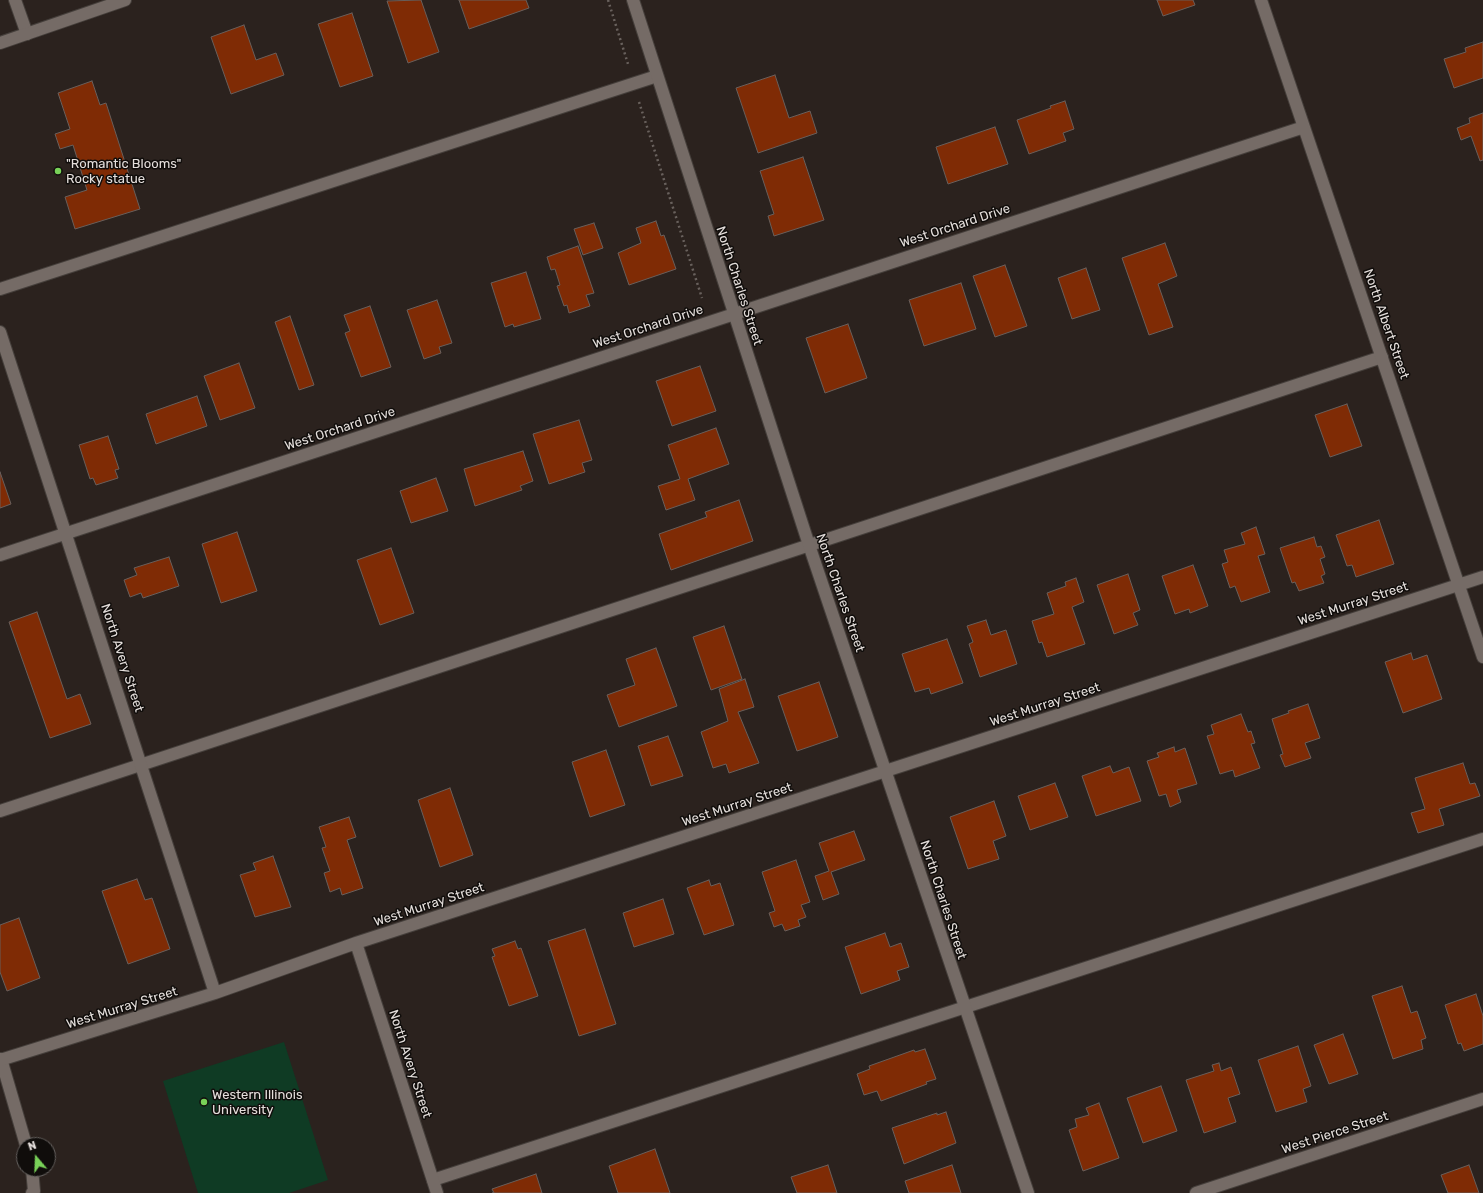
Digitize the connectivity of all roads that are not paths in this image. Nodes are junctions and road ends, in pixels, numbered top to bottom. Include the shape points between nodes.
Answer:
1 (15, 0) edge
2 (125, 0) edge
3 (633, 0) edge
4 (1261, 0) edge
5 (27, 34) junction
6 (0, 43) edge
7 (657, 76) junction
8 (1304, 127) junction
9 (0, 289) edge
10 (733, 314) junction
11 (0, 332) edge
12 (1382, 357) junction
13 (66, 533) junction
14 (809, 545) junction
15 (0, 555) edge
16 (1483, 576) edge
17 (1459, 585) junction
18 (1483, 657) edge
19 (141, 764) junction
20 (886, 771) junction
21 (0, 810) edge
22 (1483, 839) edge
23 (356, 943) junction
24 (215, 993) junction
25 (964, 1007) junction
26 (1, 1060) edge
27 (1483, 1099) edge
28 (24, 1137) edge
29 (33, 1177) edge
30 (433, 1180) junction
31 (32, 1193) edge
32 (437, 1193) edge
33 (1028, 1193) edge
34 (1196, 1193) edge

1 - 5 street
2 - 5 street
3 - 7 street, North Charles Street
4 - 8 street, North Albert Street
5 - 6 street
7 - 9 street
7 - 10 street, North Charles Street
8 - 10 street, West Orchard Drive
8 - 12 street, North Albert Street
10 - 13 street, West Orchard Drive
10 - 14 street, North Charles Street
11 - 13 street, North Avery Street
12 - 14 street
12 - 17 street, North Albert Street
13 - 15 street, West Orchard Drive
13 - 19 street, North Avery Street
14 - 19 street
14 - 20 street, North Charles Street
16 - 17 street, West Murray Street
17 - 18 street, North Albert Street
17 - 20 street, West Murray Street
19 - 21 street
19 - 24 street, North Avery Street
20 - 23 street, West Murray Street
20 - 25 street, North Charles Street
22 - 25 street
23 - 24 street, West Murray Street
23 - 30 street, North Avery Street
24 - 26 street, West Murray Street
25 - 30 street
25 - 33 street, North Charles Street
26 - 28 street
27 - 34 street, West Pierce Street
29 - 31 street
30 - 32 street, North Avery Street

